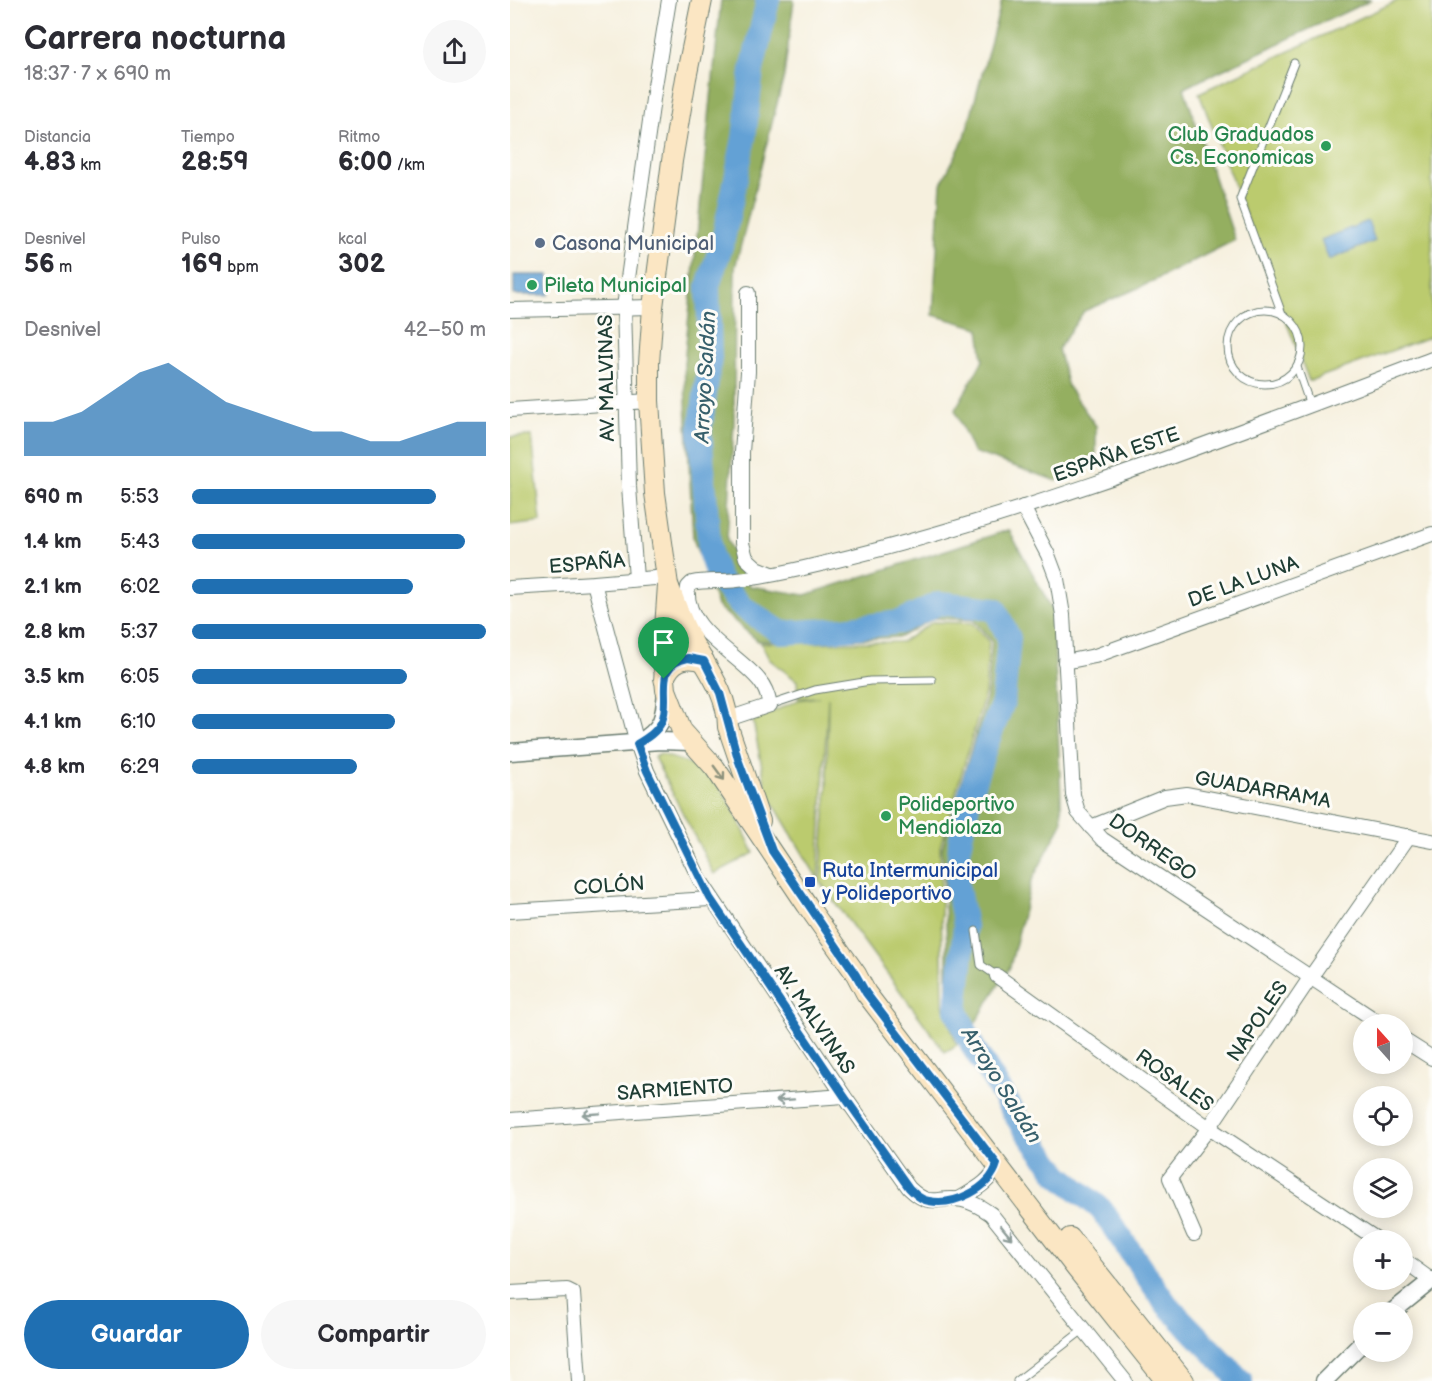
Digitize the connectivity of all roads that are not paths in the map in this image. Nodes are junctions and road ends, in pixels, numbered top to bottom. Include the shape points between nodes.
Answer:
1 (669, 0) edge
2 (694, 0) edge
3 (702, 0) edge
4 (1294, 63) dead end
5 (686, 78) junction
6 (748, 293) dead end
7 (624, 307) junction
8 (653, 307) junction
9 (510, 310) edge
10 (1282, 314) junction
11 (1432, 359) edge
12 (1297, 368) junction
13 (649, 401) junction
14 (625, 402) junction
15 (1310, 405) junction
16 (510, 410) edge
17 (1023, 507) junction
18 (1432, 534) edge
19 (774, 574) junction
20 (636, 578) junction
21 (667, 581) junction
22 (594, 583) junction
23 (510, 588) edge
24 (704, 661) junction
25 (1065, 662) junction
26 (932, 680) dead end
27 (665, 685) junction
28 (770, 705) junction
29 (728, 723) junction
30 (690, 742) junction
31 (637, 744) junction
32 (510, 752) edge
33 (1091, 827) junction
34 (1409, 836) junction
35 (1432, 841) edge
36 (772, 851) junction
37 (710, 898) junction
38 (510, 911) edge
39 (976, 931) dead end
40 (856, 975) junction
41 (997, 976) joint
42 (1310, 978) junction
43 (1365, 1014) edge
44 (1413, 1046) edge
45 (1432, 1059) edge
46 (844, 1096) junction
47 (510, 1120) edge
48 (1209, 1128) junction
49 (997, 1164) junction
50 (959, 1199) junction
51 (1363, 1230) edge
52 (1194, 1234) dead end
53 (1413, 1267) edge
54 (1076, 1268) junction
55 (1431, 1280) edge
56 (510, 1293) edge
57 (1404, 1302) edge
58 (1083, 1330) junction
59 (1353, 1352) edge
60 (579, 1381) edge
61 (1017, 1381) edge
62 (1125, 1381) edge
63 (1153, 1381) edge
64 (1166, 1381) edge
65 (1184, 1381) edge
66 (1324, 1381) edge

1 - 7 street, AV. MALVINAS
2 - 5 main road
3 - 5 main road
4 - 10 lane via 1240,200
5 - 8 main road
6 - 19 street via 742,543 746,558 757,568
7 - 8 street
7 - 9 street
7 - 14 street, AV. MALVINAS
8 - 13 main road
10 - 12 lane via 1296,326 1301,337 1302,356
10 - 12 lane via 1264,310 1241,318 1230,333 1229,357 1238,373 1259,384 1283,380
11 - 15 street, ESPAÑA ESTE
12 - 15 lane
13 - 14 street
13 - 21 main road via 655,493
14 - 16 street
14 - 20 street, AV. MALVINAS
15 - 17 street, ESPAÑA ESTE
17 - 19 street, ESPAÑA ESTE via 922,538
17 - 25 street, DORREGO via 1057,579
18 - 25 street, DE LA LUNA via 1095,656
19 - 28 street, ESPAÑA ESTE via 688,586 694,613 711,637 758,679
20 - 21 street, ESPAÑA
20 - 22 street, ESPAÑA
21 - 24 main road via 682,622
21 - 27 main road
22 - 23 street, ESPAÑA
22 - 31 street, AV. MALVINAS
24 - 27 main road via 680,659 668,670
24 - 29 main road
25 - 33 street, DORREGO via 1073,795 1078,812
26 - 28 lane via 859,683 815,690
27 - 30 main road via 676,719
27 - 31 street via 662,721
28 - 29 street
29 - 30 main road via 724,734 712,742
29 - 36 main road
30 - 31 street
30 -> 36 main road via 715,768
31 - 32 street
31 - 37 street, AV. MALVINAS
33 - 34 street, GUADARRAMA via 1166,797 1187,794
33 - 42 street, DORREGO via 1102,839
34 - 35 street, GUADARRAMA
34 - 42 street, NAPOLES
36 - 40 main road
37 - 38 street, COLÓN
37 - 46 street, AV. MALVINAS
39 - 41 lane, ROSALES via 981,965
40 - 49 main road
40 - 65 main road via 871,988
41 - 48 street, ROSALES
42 - 43 street, DORREGO
42 - 48 street, NAPOLES
44 - 45 street
46 -> 47 street, SARMIENTO
46 - 50 street, AV. MALVINAS via 918,1197 930,1202
48 - 51 street, ROSALES
48 - 52 street, NAPOLES via 1170,1178
49 - 50 street via 986,1182
49 - 54 main road
50 -> 58 street, AV. MALVINAS via 991,1214
53 - 55 street
54 - 63 street via 1142,1358
54 - 64 main road
55 - 57 street
56 - 60 street via 573,1293
58 - 61 lane
58 - 62 street, AV. MALVINAS
59 - 66 street

